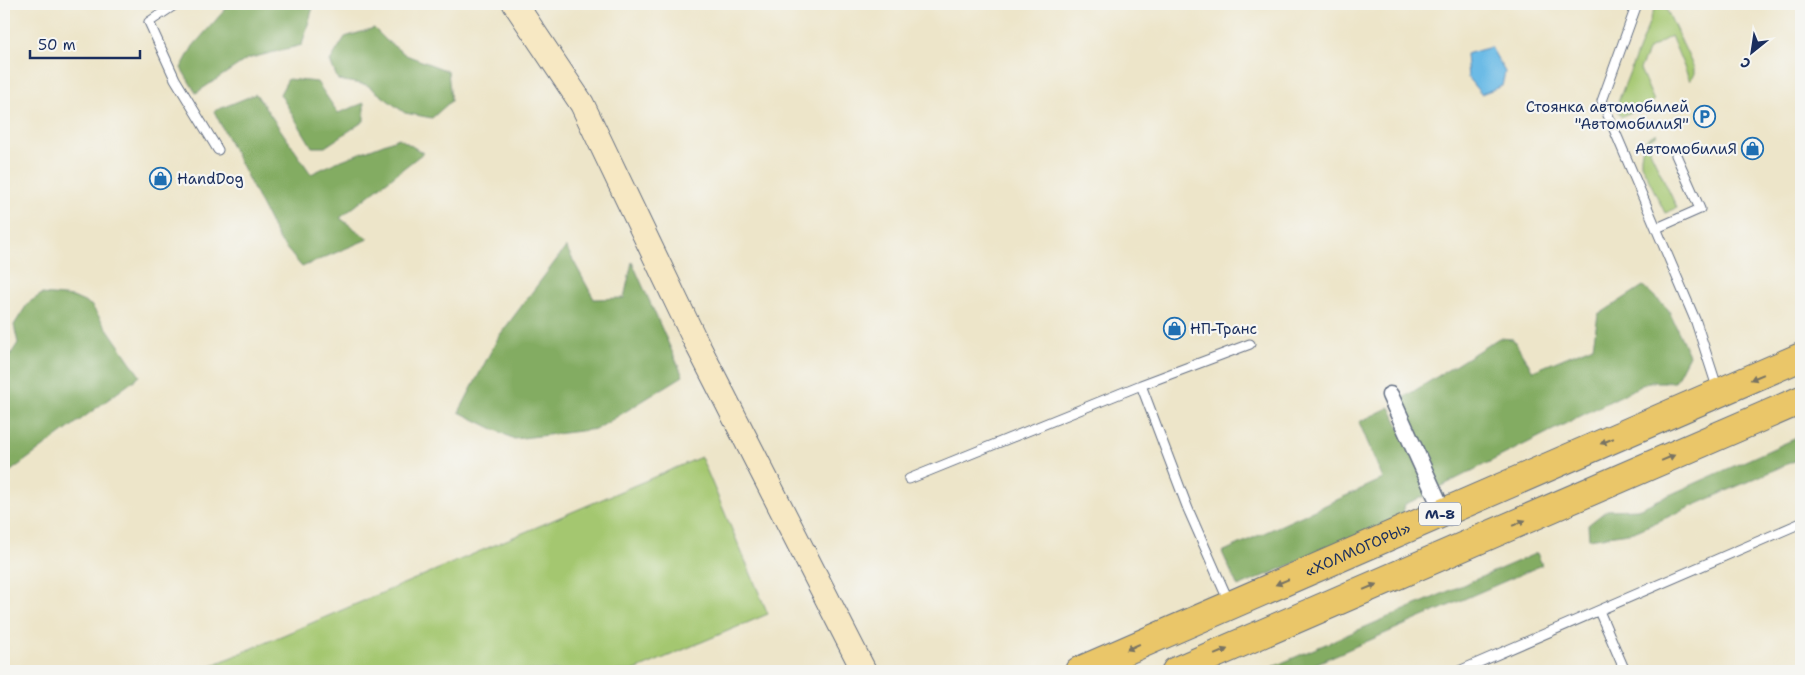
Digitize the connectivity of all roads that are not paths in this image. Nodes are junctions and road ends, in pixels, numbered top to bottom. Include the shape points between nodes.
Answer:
1 (176, 4) edge
2 (515, 4) edge
3 (1637, 4) edge
4 (218, 150) dead end
5 (1676, 155) dead end
6 (1657, 228) junction
7 (1250, 344) dead end
8 (1801, 357) edge
9 (1141, 385) junction
10 (1719, 393) junction
11 (1390, 395) dead end
12 (1801, 400) edge
13 (909, 479) dead end
14 (1443, 512) junction
15 (1801, 523) edge
16 (1230, 605) junction
17 (1599, 611) junction
18 (864, 671) edge
19 (1079, 671) edge
20 (1176, 671) edge
21 (1458, 671) edge
22 (1625, 671) edge

1 - 4 lane via 148,22 175,80
2 - 18 street via 582,104 694,338
3 - 6 lane via 1602,101
5 - 6 lane via 1700,209
6 - 10 lane via 1696,322
7 - 9 lane
8 -> 10 highway, «ХОЛМОГОРЫ» / М-8
9 - 13 lane
9 - 16 lane via 1188,510
10 -> 14 highway, «ХОЛМОГОРЫ» / М-8
11 - 14 street
20 -> 12 highway, М-8
14 -> 16 highway, «ХОЛМОГОРЫ» / М-8
15 - 17 lane
16 -> 19 highway, «ХОЛМОГОРЫ» / М-8
17 - 21 lane
17 - 22 lane

